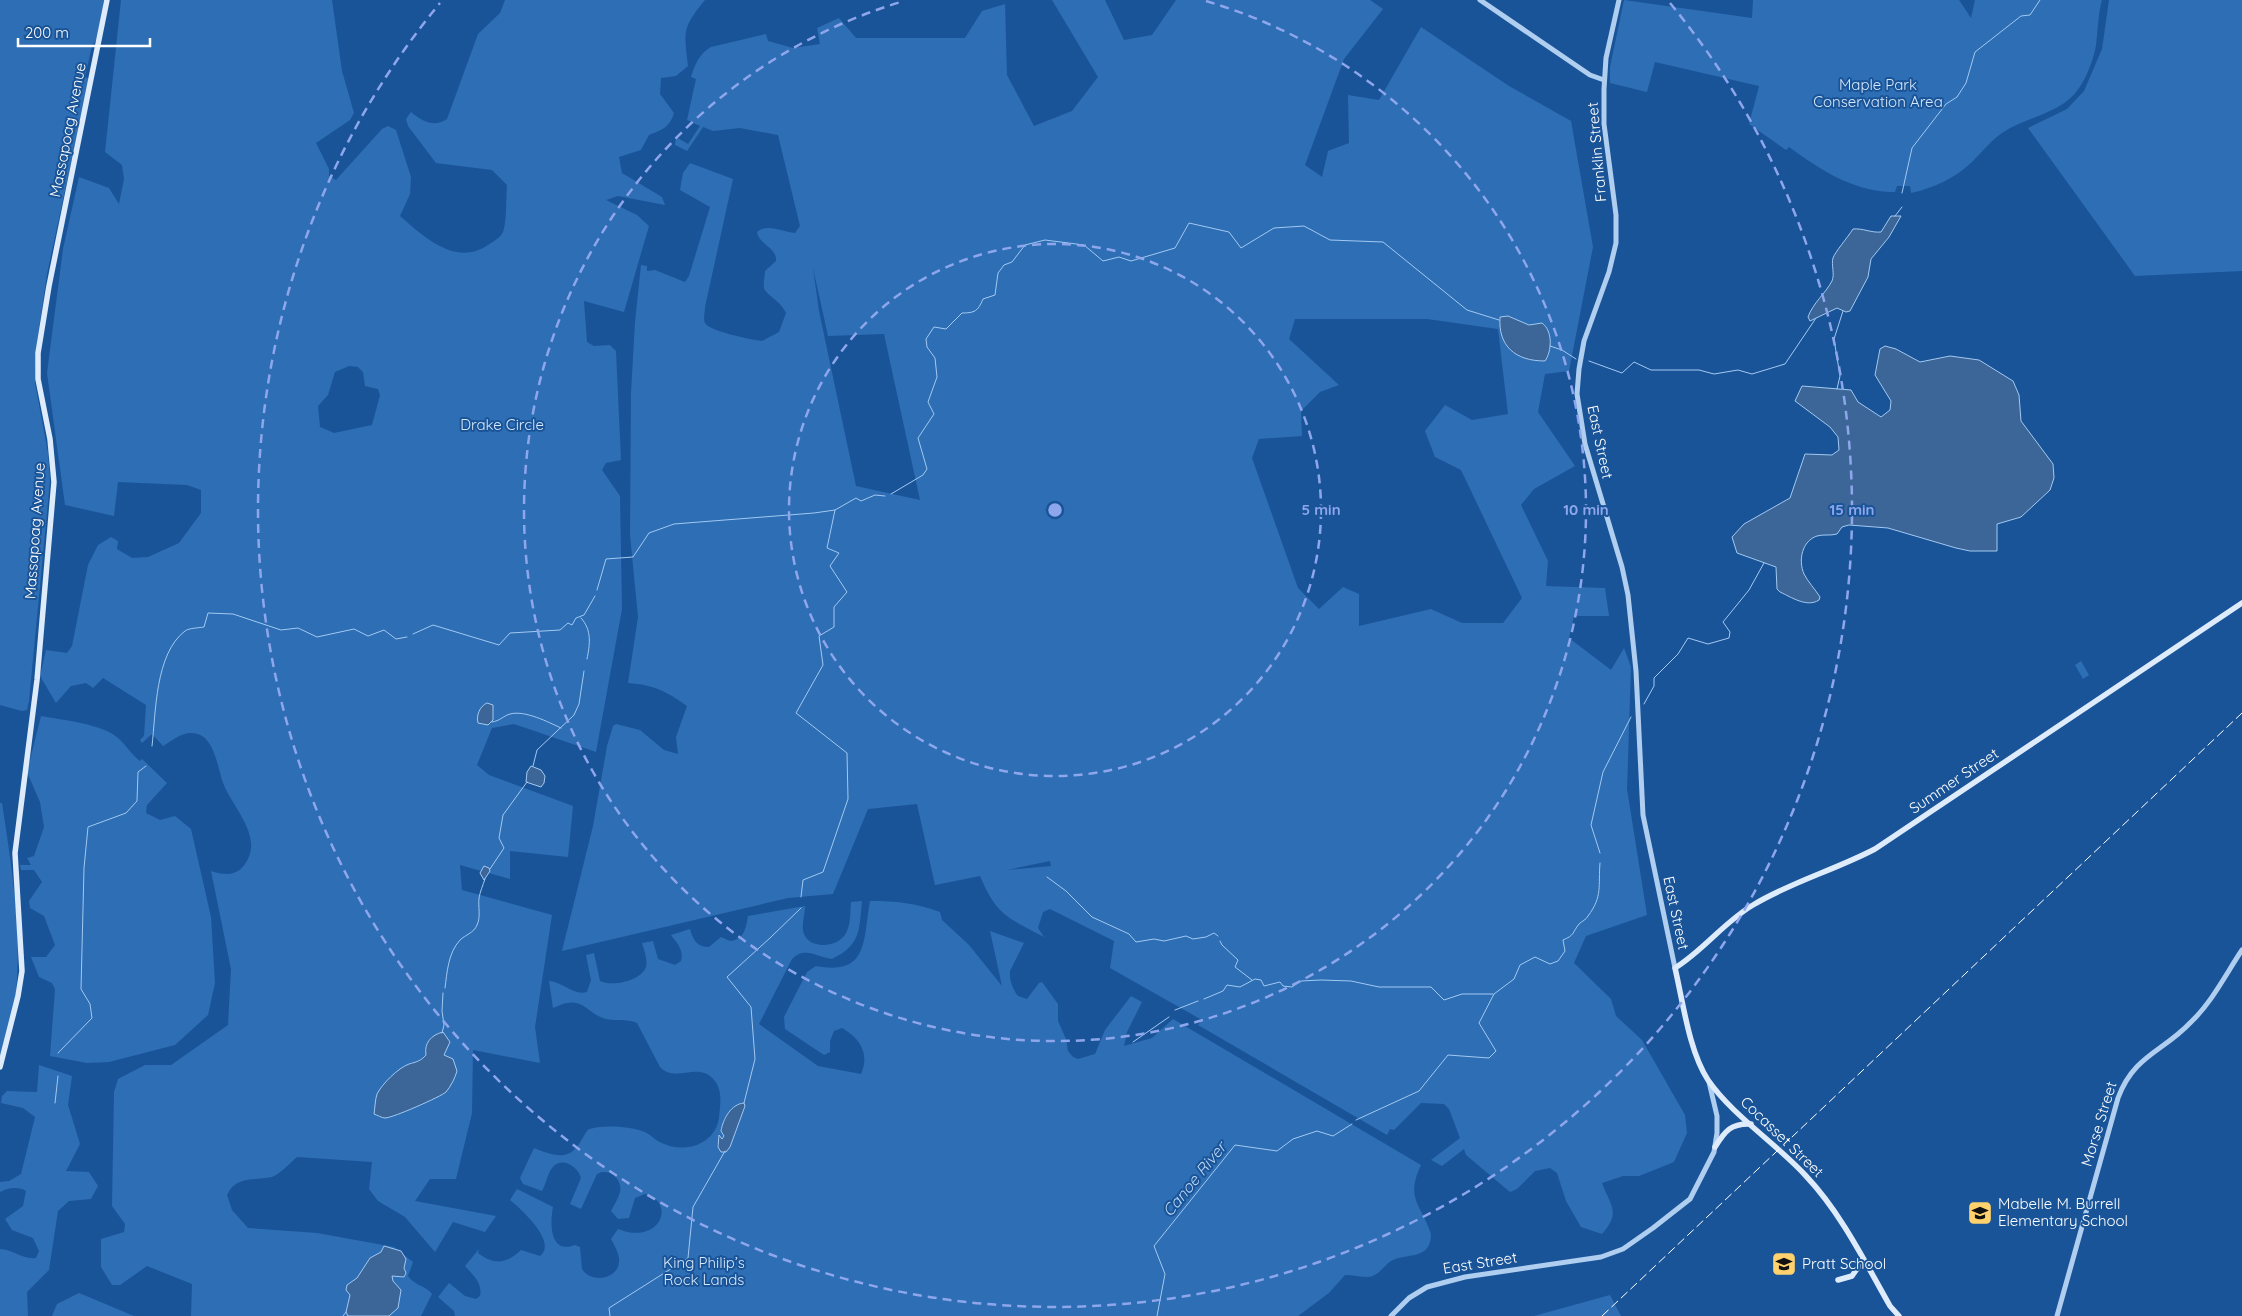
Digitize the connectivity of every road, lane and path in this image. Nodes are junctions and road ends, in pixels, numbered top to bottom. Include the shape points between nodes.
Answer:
1 (107, 0) edge
2 (1480, 0) edge
3 (1619, 0) edge
4 (1604, 80) junction
5 (1598, 301) joint
6 (2242, 603) edge
7 (2242, 950) edge
8 (1675, 968) junction
9 (0, 1067) edge
10 (1708, 1079) junction
11 (1751, 1124) junction
12 (1715, 1147) junction
13 (1863, 1260) junction
14 (1838, 1280) dead end
15 (1391, 1316) edge
16 (1899, 1316) edge
17 (2057, 1316) edge

1 - 9 main road, Massapoag Avenue via 39,340 38,379 50,439 54,482 36,680 15,853 22,972
2 - 4 street via 1590,75
3 - 4 street, Franklin Street via 1610,34
4 - 5 street, Franklin Street via 1604,124 1616,234 1612,265
5 - 8 street, East Street via 1589,323 1580,364 1580,422 1628,596 1635,663 1642,815
6 - 8 main road, Summer Street via 1875,849 1751,906
7 - 17 street, Morse Street via 2192,1022 2141,1061 2126,1078
8 - 10 main road, East Street via 1692,1041
10 - 11 main road, Cocasset Street
10 - 12 street, East Street via 1717,1116
11 - 12 main road via 1741,1123 1728,1128
11 - 13 main road, Cocasset Street via 1816,1186
12 - 15 street, East Street via 1688,1201 1623,1249 1589,1259 1443,1282 1409,1298
13 - 14 main road via 1852,1276
13 - 16 main road, Cocasset Street

